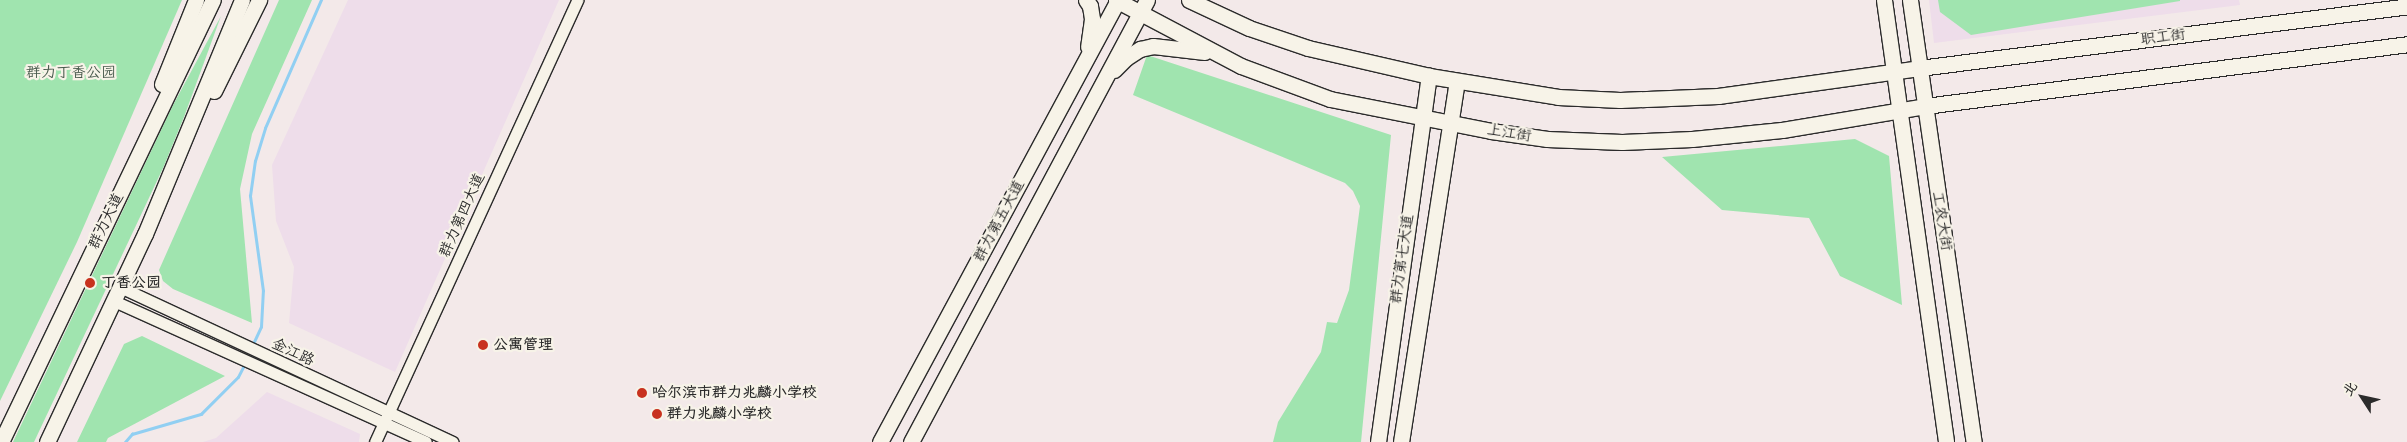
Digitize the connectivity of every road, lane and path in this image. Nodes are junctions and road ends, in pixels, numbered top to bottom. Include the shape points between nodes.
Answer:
1 (196, 0) edge
2 (213, 0) edge
3 (242, 0) edge
4 (259, 0) edge
5 (577, 0) edge
6 (1086, 0) edge
7 (1117, 0) edge
8 (1147, 0) edge
9 (1189, 0) edge
10 (1208, 0) edge
11 (1884, 0) edge
12 (1910, 0) edge
13 (2407, 6) edge
14 (1140, 14) junction
15 (1224, 16) junction
16 (2407, 44) edge
17 (1214, 53) junction
18 (1084, 64) junction
19 (1919, 68) junction
20 (1893, 72) junction
21 (1429, 76) junction
22 (1104, 80) junction
23 (1457, 81) junction
24 (1925, 106) junction
25 (1898, 110) junction
26 (1423, 118) junction
27 (1449, 123) junction
28 (104, 224) junction
29 (145, 234) junction
30 (117, 294) junction
31 (273, 366) junction
32 (386, 418) junction
33 (1, 442) edge
34 (47, 442) edge
35 (375, 442) edge
36 (426, 442) edge
37 (453, 442) edge
38 (880, 442) edge
39 (911, 442) edge
40 (1378, 442) edge
41 (1401, 442) edge
42 (1946, 442) edge
43 (1974, 442) edge

1 - 28 main road
2 - 28 main road, 群力大道
3 - 29 main road
4 - 29 main road
5 - 32 street, 群力第四大道
6 - 18 main road via 1092,19
7 - 14 main road, 上江街
7 - 18 main road, 群力第五大道
8 - 14 main road, 群力第五大道
9 - 15 main road
10 - 15 main road
11 - 20 main road, 工农大街
12 - 19 main road, 工农大街
13 - 19 main road, 职工街
14 - 17 main road, 上江街
14 - 22 main road, 群力第五大道
15 - 21 main road via 1308,48
16 - 24 main road
17 - 22 main road via 1153,46 1126,58
17 - 26 main road, 上江街 via 1330,99
18 - 38 main road, 群力第五大道
19 - 20 main road
19 - 24 main road, 工农大街
20 - 23 main road via 1718,96 1620,100 1558,97
20 - 25 main road, 工农大街
21 - 23 main road
21 - 26 main road, 群力第七大道
22 - 39 main road, 群力第五大道
23 - 27 main road, 群力第七大道
24 - 25 main road, 上江街
24 - 43 main road, 工农大街
25 - 27 main road, 上江街 via 1782,130 1622,142 1547,139
25 - 42 main road, 工农大街
26 - 27 main road, 上江街
26 - 40 main road, 群力第七大道
27 - 41 main road, 群力第七大道
28 - 33 main road, 群力大道
29 - 30 main road
30 - 31 street, 金江路 via 234,354
30 - 31 street, 金江路 via 239,344
30 - 34 main road
31 - 32 street, 金江路
32 - 35 street, 群力第四大道
32 - 36 street, 金江路
32 - 37 street, 金江路

